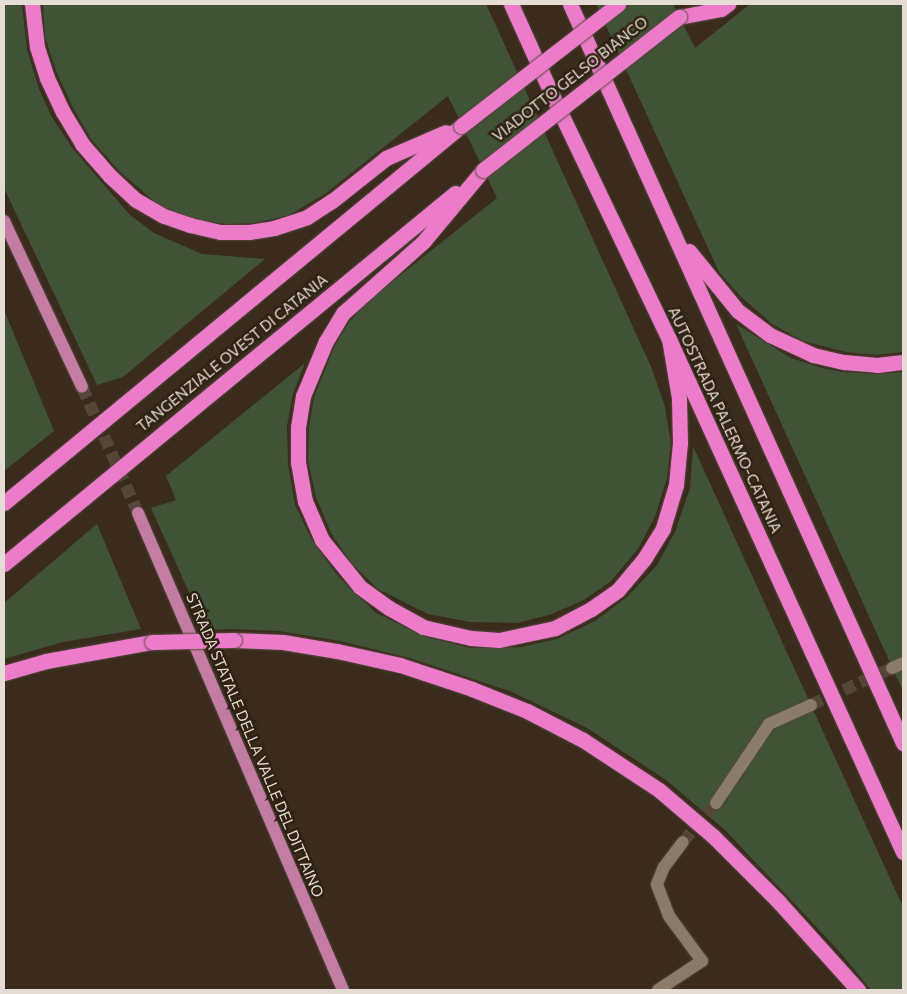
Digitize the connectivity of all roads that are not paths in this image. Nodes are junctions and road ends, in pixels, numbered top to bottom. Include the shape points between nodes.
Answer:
1 (32, 4) edge
2 (570, 4) edge
3 (618, 4) edge
4 (695, 4) edge
5 (728, 4) edge
6 (512, 6) edge
7 (679, 17) junction
8 (461, 126) junction
9 (483, 170) junction
10 (4, 221) edge
11 (674, 232) junction
12 (669, 339) junction
13 (903, 362) edge
14 (82, 387) tunnel mouth
15 (4, 503) edge
16 (138, 512) tunnel mouth
17 (4, 564) edge
18 (4, 673) edge
19 (811, 705) tunnel mouth
20 (903, 743) edge
21 (716, 803) tunnel mouth
22 (683, 842) tunnel mouth
23 (903, 852) edge
24 (343, 990) edge
25 (658, 990) edge
26 (858, 990) edge

1 - 8 highway via 37,47 47,78 82,144 136,200 164,216 190,225 220,232 249,232 307,217 386,158
2 - 11 highway, AUTOSTRADA PALERMO-CATANIA
3 - 8 highway, VIADOTTO GELSO BIANCO, bridge
4 - 7 highway
5 - 7 highway via 721,9
6 - 12 highway, AUTOSTRADA PALERMO-CATANIA
7 - 9 highway, VIADOTTO GELSO BIANCO, bridge
8 - 15 highway, TANGENZIALE OVEST DI CATANIA
9 - 12 highway via 422,242 343,313 326,341 303,396 298,427 298,462 305,501 322,540 360,586 389,608 423,627 471,638 499,640 556,628 618,590 644,559 663,528 676,485 680,443 678,398
9 - 17 highway, TANGENZIALE OVEST DI CATANIA
10 - 14 main road
11 - 13 highway via 738,311 770,334 813,355 844,362 877,365
11 - 20 highway, AUTOSTRADA PALERMO-CATANIA
12 - 23 highway, AUTOSTRADA PALERMO-CATANIA
16 - 24 main road, STRADA STATALE DELLA VALLE DEL DITTAINO
18 - 26 highway, bridge via 46,660 152,642 234,640 337,650 400,665 472,689 527,711 583,740 659,790 714,837
19 - 21 lane via 769,724
22 - 25 lane via 664,867 657,884 669,916 702,960

